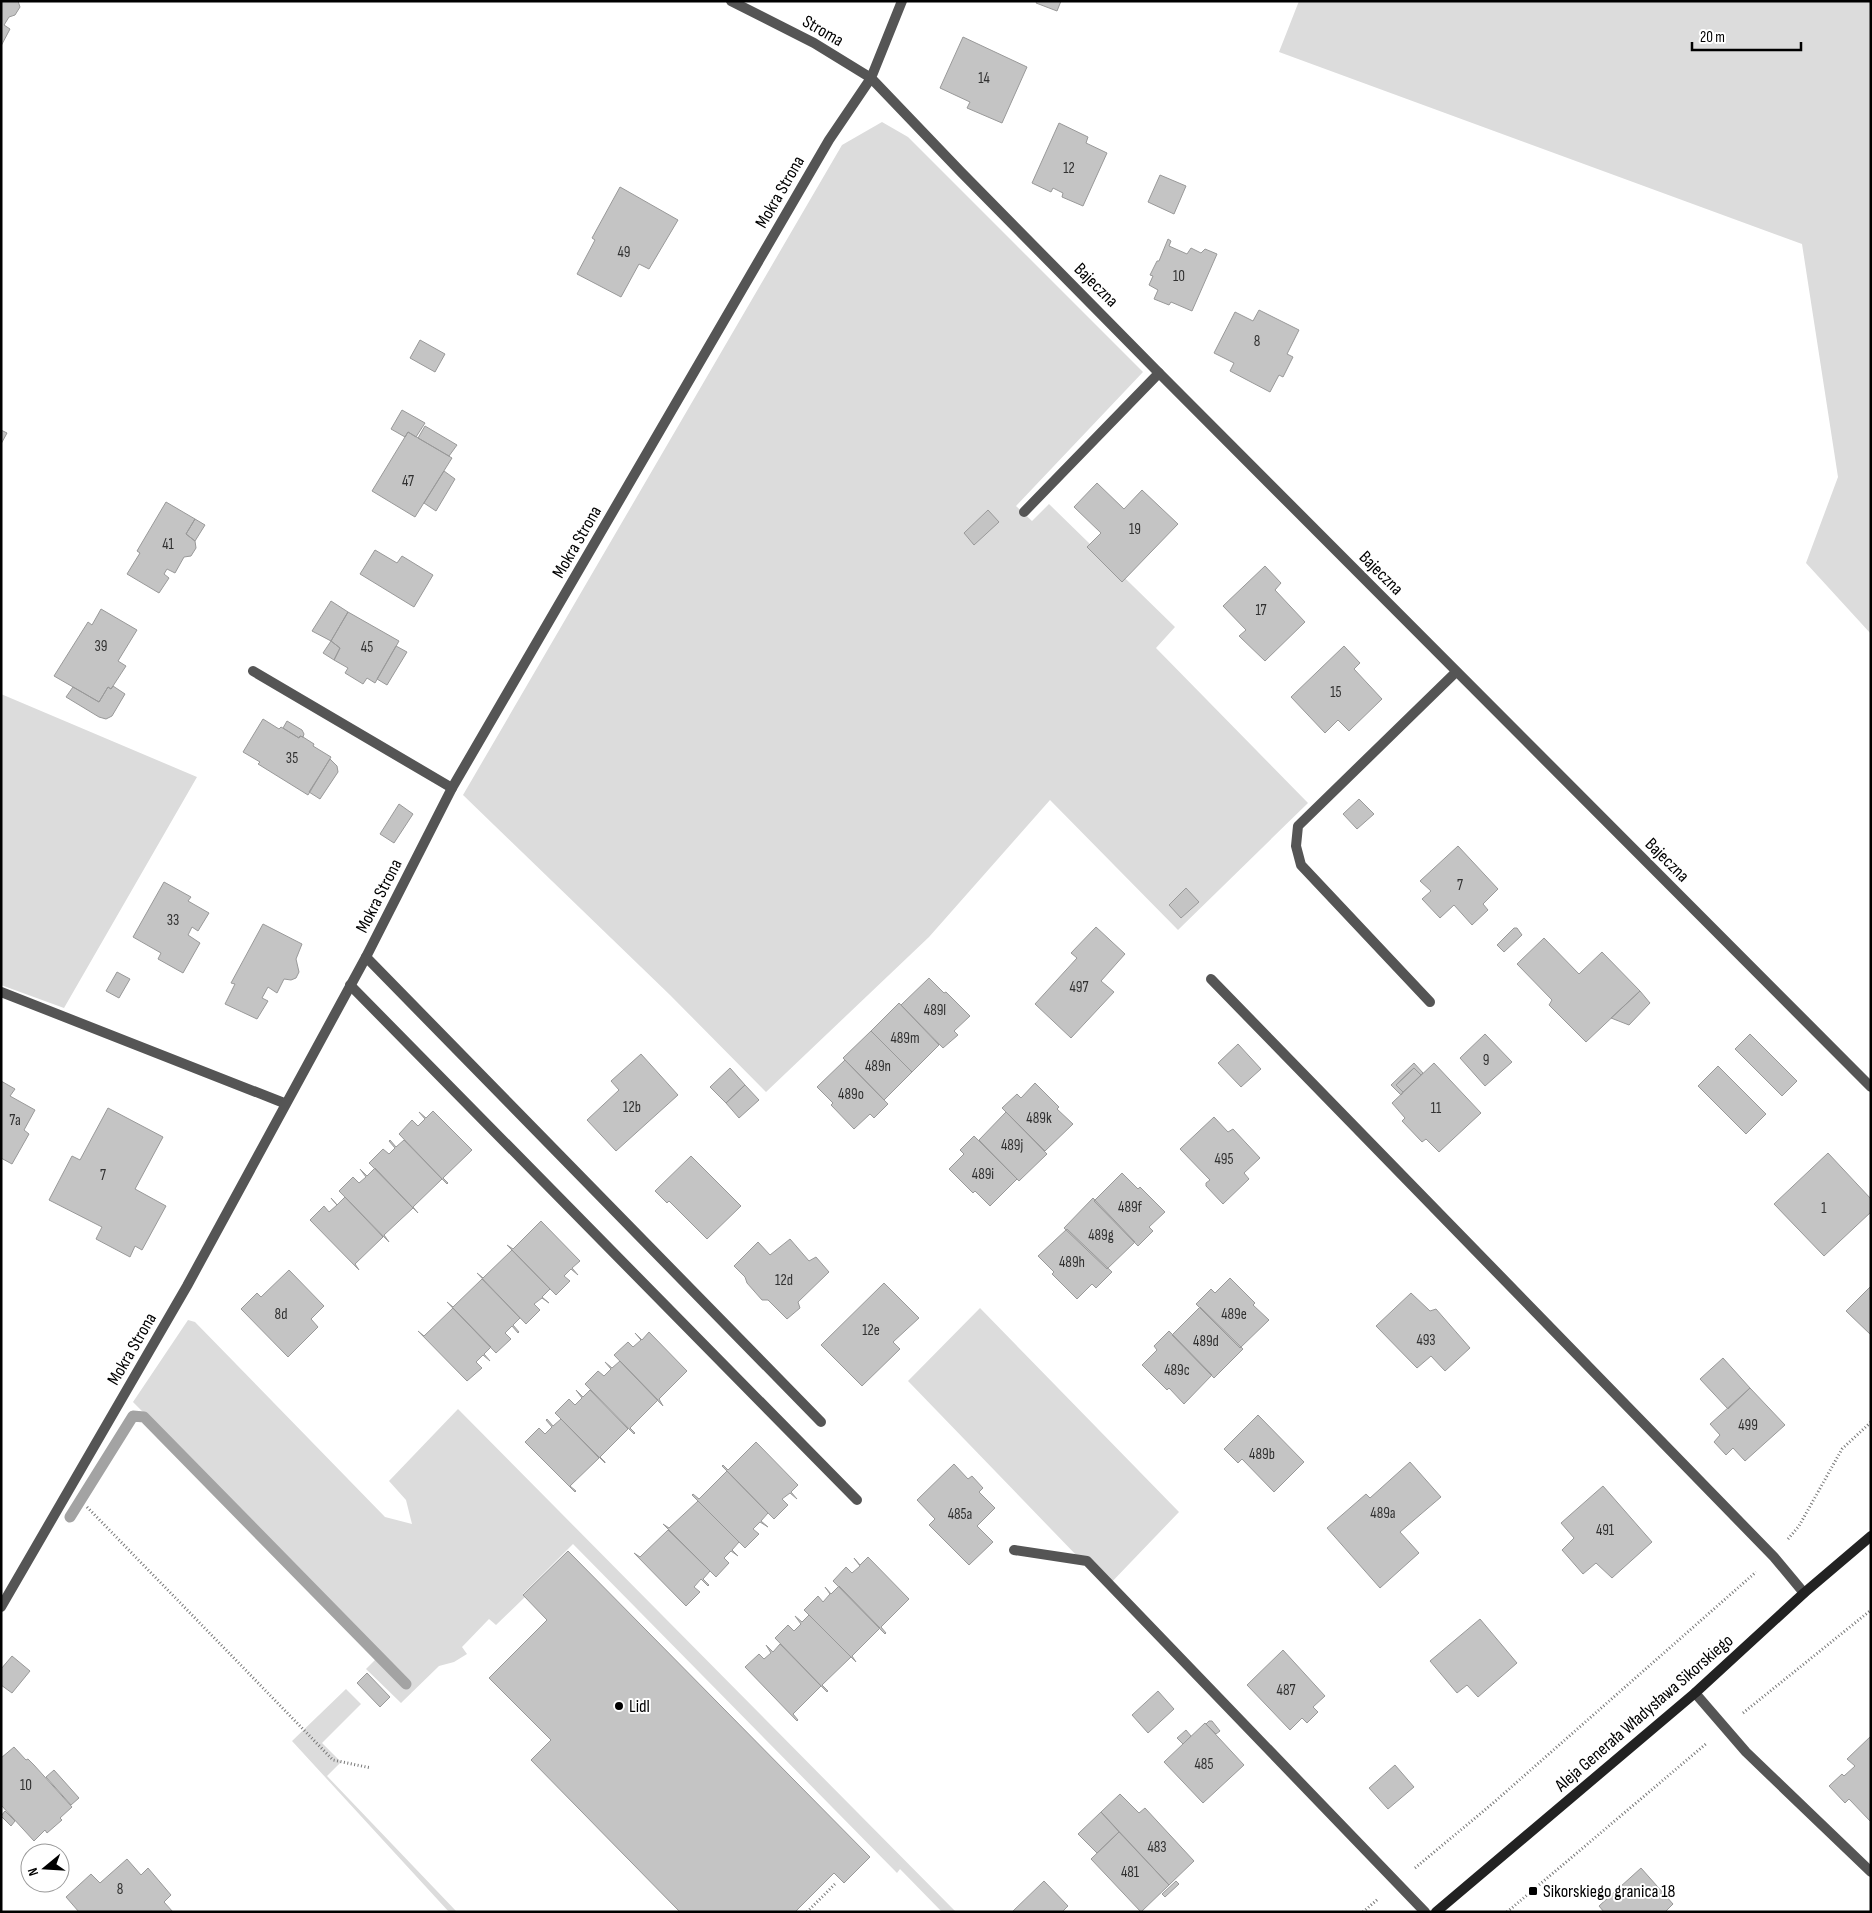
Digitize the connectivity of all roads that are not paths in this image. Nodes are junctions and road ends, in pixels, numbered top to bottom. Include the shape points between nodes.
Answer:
1 (731, 1) edge
2 (902, 1) edge
3 (871, 78) junction
4 (1159, 373) junction
5 (1024, 512) dead end
6 (253, 671) dead end
7 (1456, 672) junction
8 (452, 788) junction
9 (366, 957) junction
10 (1211, 979) dead end
11 (350, 985) junction
12 (1, 992) edge
13 (1430, 1002) dead end
14 (1871, 1087) edge
15 (284, 1103) junction
16 (821, 1422) dead end
17 (857, 1500) dead end
18 (1871, 1536) edge
19 (1014, 1550) dead end
20 (1804, 1593) junction
21 (1, 1607) edge
22 (1696, 1693) junction
23 (1871, 1872) edge
24 (1424, 1912) edge
25 (1436, 1912) edge

1 - 3 street, Stroma via 814,43
2 - 3 street, Mokra Strona
3 - 4 street, Bajeczna
3 - 8 street, Mokra Strona via 830,140
4 - 5 street
4 - 7 street, Bajeczna
6 - 8 street
7 - 13 street via 1298,826 1296,846 1301,866
7 - 14 street, Bajeczna
8 - 9 street, Mokra Strona
9 - 11 street, Mokra Strona
9 - 16 street
10 - 20 street via 1774,1557
11 - 15 street, Mokra Strona
11 - 17 street
12 - 15 street
15 - 21 street, Mokra Strona via 186,1286
18 - 20 main road, Aleja Generała Władysława Sikorskiego
19 - 24 street via 1087,1561
20 - 22 main road, Aleja Generała Władysława Sikorskiego
22 - 23 street via 1746,1752
22 - 25 main road, Aleja Generała Władysława Sikorskiego

